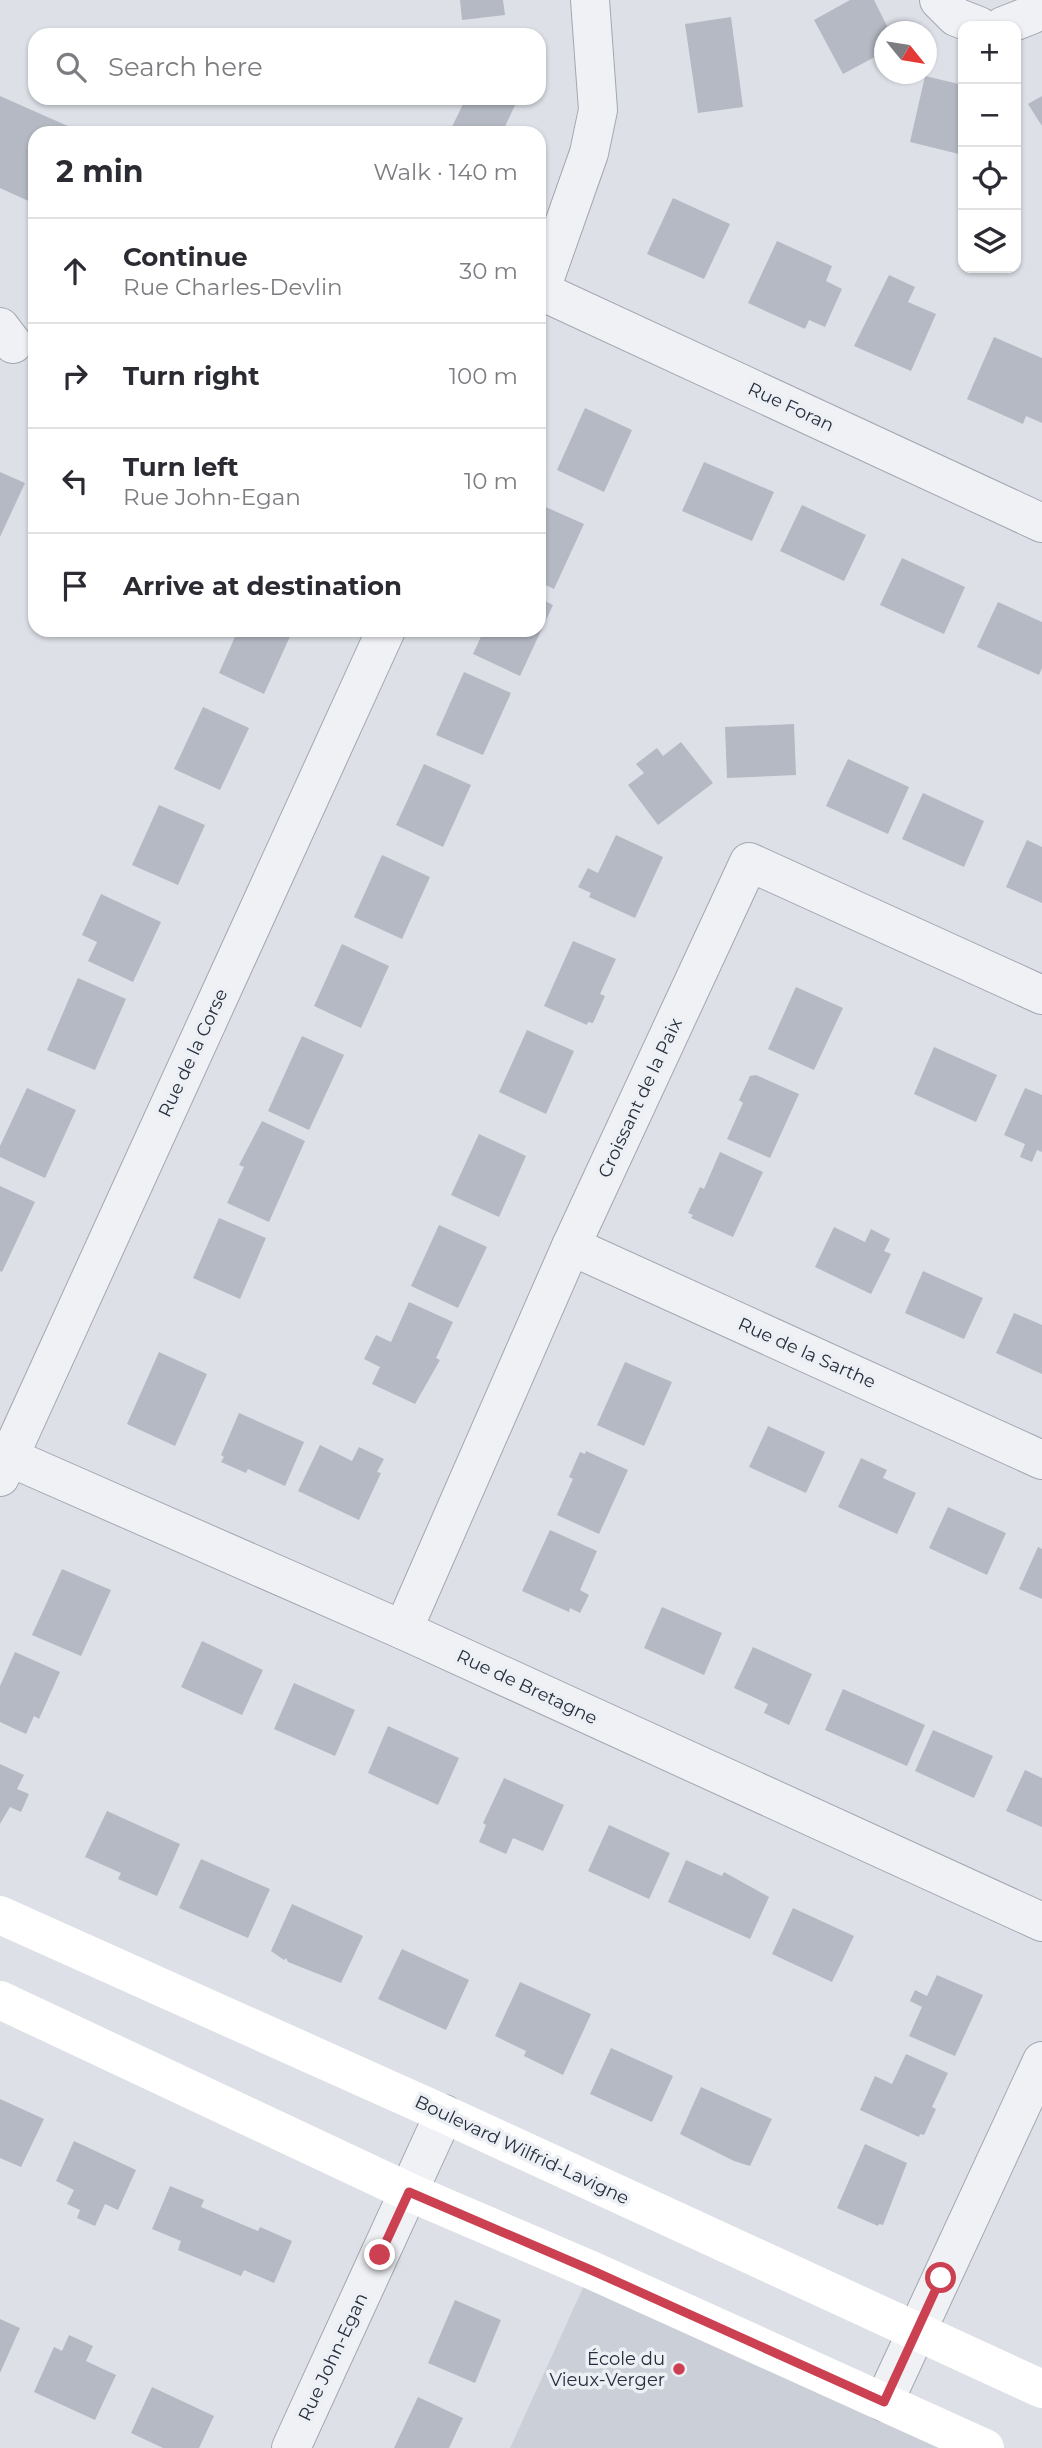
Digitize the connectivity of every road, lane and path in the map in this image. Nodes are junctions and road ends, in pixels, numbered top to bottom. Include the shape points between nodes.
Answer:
1 (590, 0) edge
2 (939, 0) edge
3 (1042, 4) edge
4 (966, 21) edge
5 (1016, 21) edge
6 (546, 276) edge
7 (546, 296) edge
8 (1042, 523) edge
9 (383, 637) edge
10 (1042, 995) edge
11 (571, 1246) junction
12 (1042, 1460) edge
13 (4, 1467) edge
14 (403, 1630) junction
15 (0, 1914) edge
16 (1042, 1922) edge
17 (0, 2000) edge
18 (1042, 2061) edge
19 (444, 2114) junction
20 (409, 2192) junction
21 (916, 2333) junction
22 (1042, 2389) edge
23 (884, 2402) junction
24 (291, 2448) edge
25 (985, 2448) edge

1 - 6 street via 598,110 589,153
2 - 4 street
3 - 5 street
7 - 8 street, Rue Foran
9 - 13 street, Rue de la Corse
10 - 11 street, Croissant de la Paix via 749,862
11 - 12 street, Rue de la Sarthe
11 - 14 street, Croissant de la Paix
13 - 14 street, Rue de Bretagne
14 - 16 street, Rue de Bretagne
15 - 19 main road, Boulevard Wilfrid-Lavigne
17 - 20 main road
18 - 21 street
19 - 20 street, Rue John-Egan
19 - 21 main road, Boulevard Wilfrid-Lavigne
20 - 23 main road
20 - 24 street, Rue John-Egan
21 - 22 main road, Boulevard Wilfrid-Lavigne
21 - 23 street
23 - 25 main road

